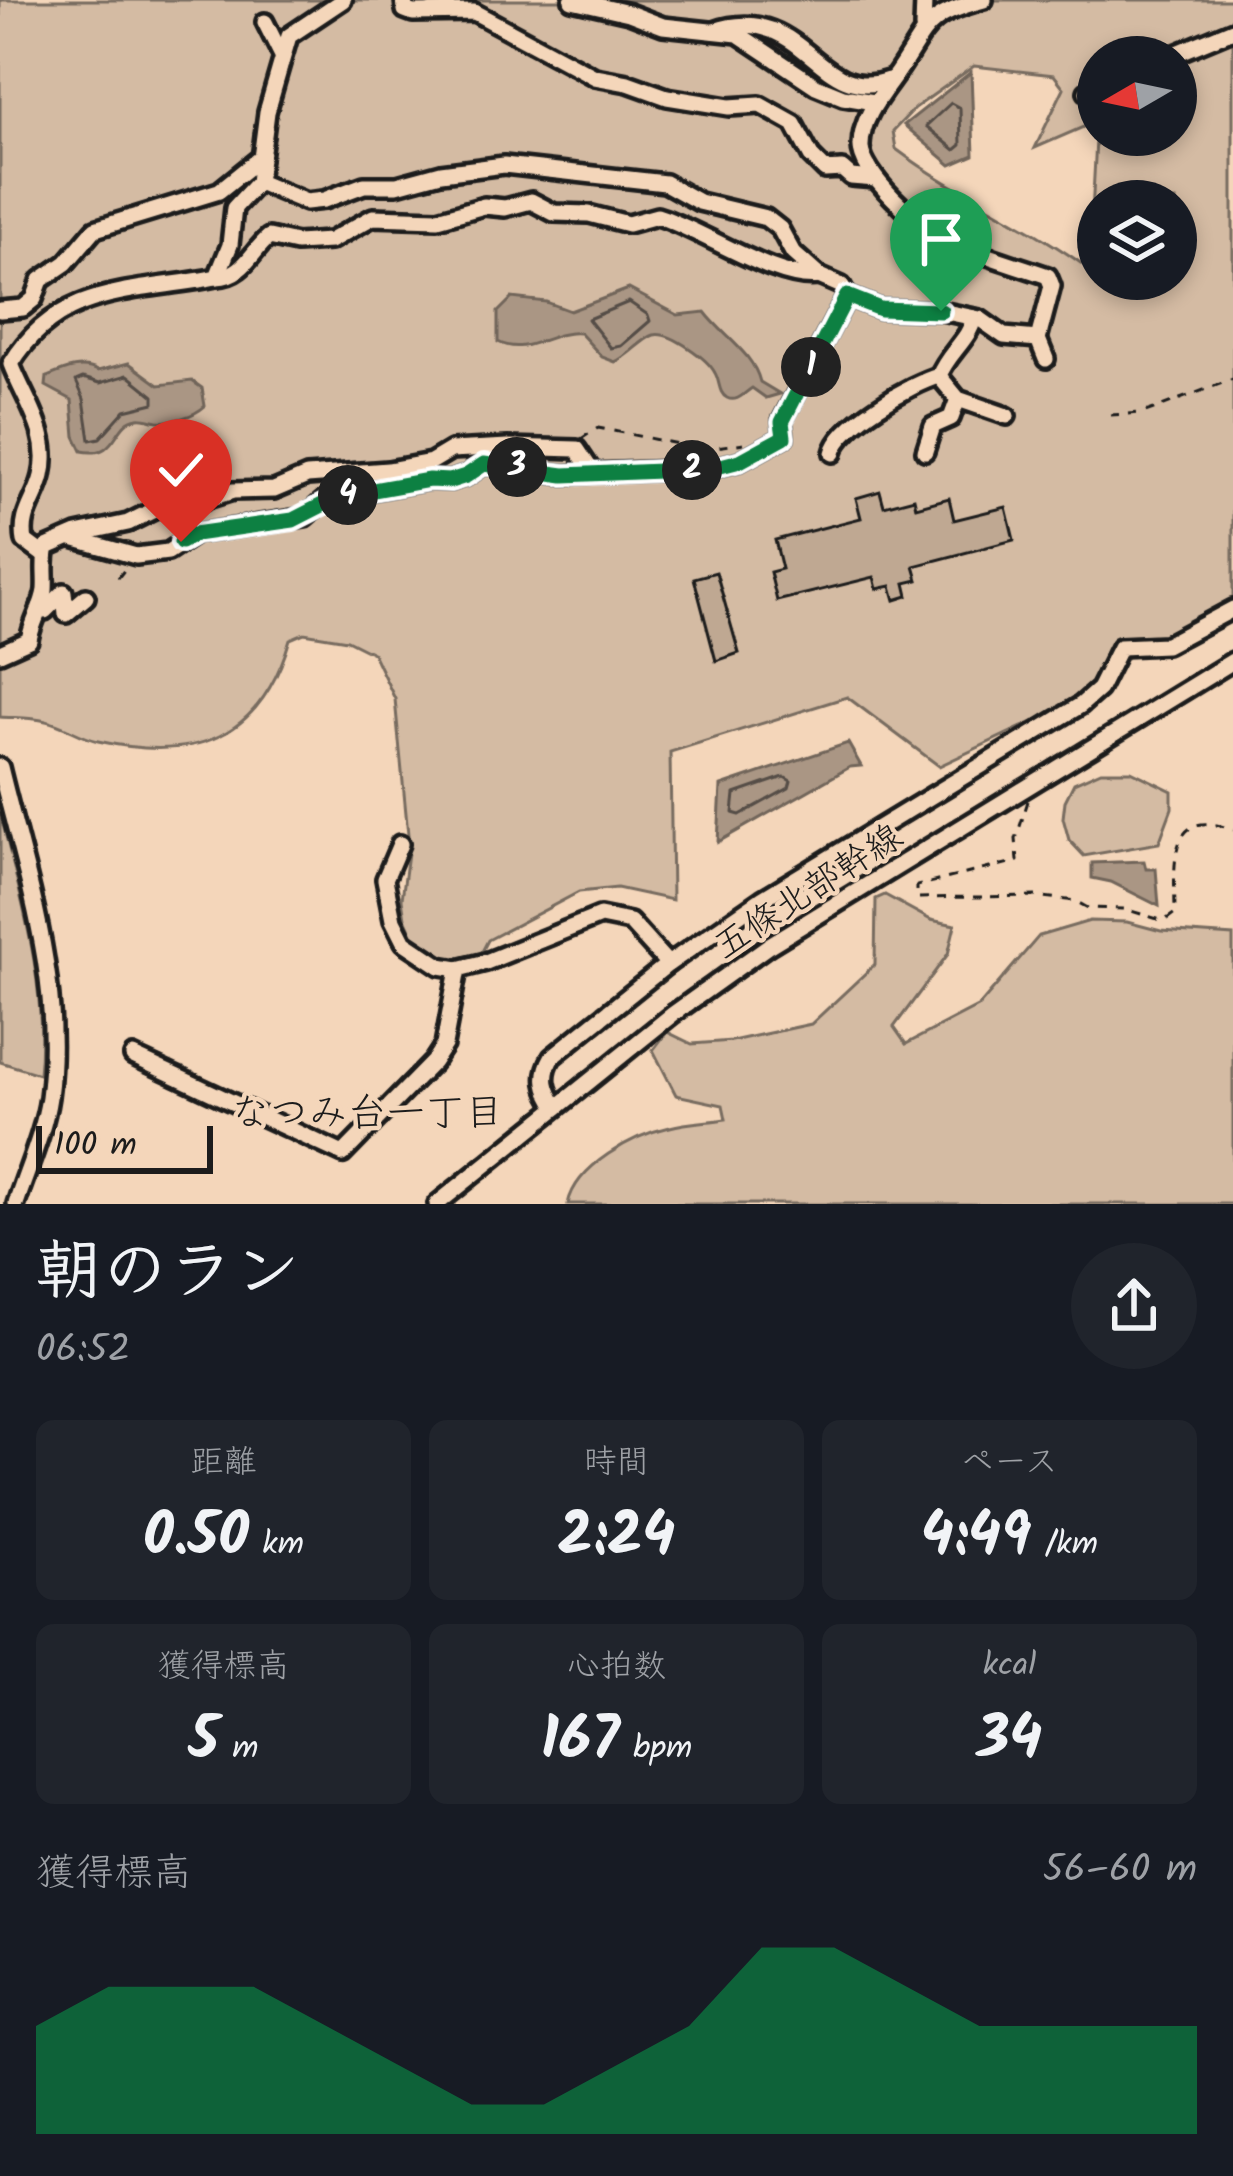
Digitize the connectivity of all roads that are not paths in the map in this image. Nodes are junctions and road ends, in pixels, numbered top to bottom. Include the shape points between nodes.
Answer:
1 (343, 0) edge
2 (404, 0) edge
3 (572, 0) edge
4 (924, 0) edge
5 (984, 0) edge
6 (955, 3) edge
7 (266, 22) dead end
8 (923, 28) junction
9 (1233, 30) edge
10 (714, 31) junction
11 (1197, 45) edge
12 (282, 56) junction
13 (892, 78) junction
14 (874, 102) junction
15 (261, 158) junction
16 (876, 179) junction
17 (258, 182) junction
18 (819, 276) junction
19 (217, 277) junction
20 (847, 296) junction
21 (0, 310) edge
22 (974, 318) junction
23 (1038, 338) junction
24 (0, 348) edge
25 (1046, 359) dead end
26 (10, 364) junction
27 (939, 376) junction
28 (958, 398) junction
29 (1007, 416) dead end
30 (926, 451) dead end
31 (833, 452) dead end
32 (593, 473) junction
33 (69, 538) junction
34 (45, 556) junction
35 (86, 597) dead end
36 (39, 607) junction
37 (1233, 609) edge
38 (0, 653) edge
39 (1233, 661) edge
40 (0, 767) edge
41 (400, 844) dead end
42 (668, 964) junction
43 (458, 969) junction
44 (133, 1056) dead end
45 (557, 1107) junction
46 (16, 1204) edge
47 (437, 1204) edge

1 - 12 street via 289,36
2 - 16 street via 413,13 474,12 595,77 709,104 760,105 794,124 825,170
3 - 10 street via 642,13 662,26
4 - 8 street
5 - 6 street
6 - 8 street
7 - 12 street
8 - 13 street
9 - 11 street
10 - 13 street via 753,15 775,19 862,83
10 - 14 street via 738,34 816,86
12 - 15 street
13 - 14 street
14 - 16 street via 860,142
15 - 17 street
15 - 21 street via 219,191 94,229 41,280 34,299
16 - 23 street via 941,237 1048,276
17 - 18 street via 306,202 364,185 504,165 665,183 699,202 766,218
17 - 19 street via 235,208
18 - 19 street via 802,279 657,216 628,224 554,213 531,201 415,221 373,218 329,241 269,237 251,261
18 - 20 street
19 - 26 street via 89,300 41,323
20 - 22 street via 880,309
20 - 32 street via 782,422 784,437 709,469
22 - 23 street via 1004,336
22 - 27 street
23 - 25 street
24 - 26 street
26 - 34 street via 41,426 43,472 23,528 25,541
27 - 28 street
27 - 31 street via 909,386 846,430
28 - 29 street
28 - 30 street via 951,418 933,427
32 - 33 street via 484,464 466,476 340,496 305,517 195,534 168,552 136,556
32 - 33 street via 577,449 451,450 431,462 217,494
33 - 34 street
34 - 36 street
35 - 36 street via 65,614 64,592 46,610
36 - 38 street via 24,644
37 - 42 street via 1166,645 1120,647 1100,689 1081,706
39 - 45 street, 五條北部幹線 via 768,946
40 - 46 street via 51,995 49,1101
41 - 43 street via 385,879 396,931 427,959
42 - 43 street via 630,922 599,916
42 - 45 street via 552,1057 544,1082
43 - 44 street via 444,1045 343,1154
45 - 47 street, 五條北部幹線

